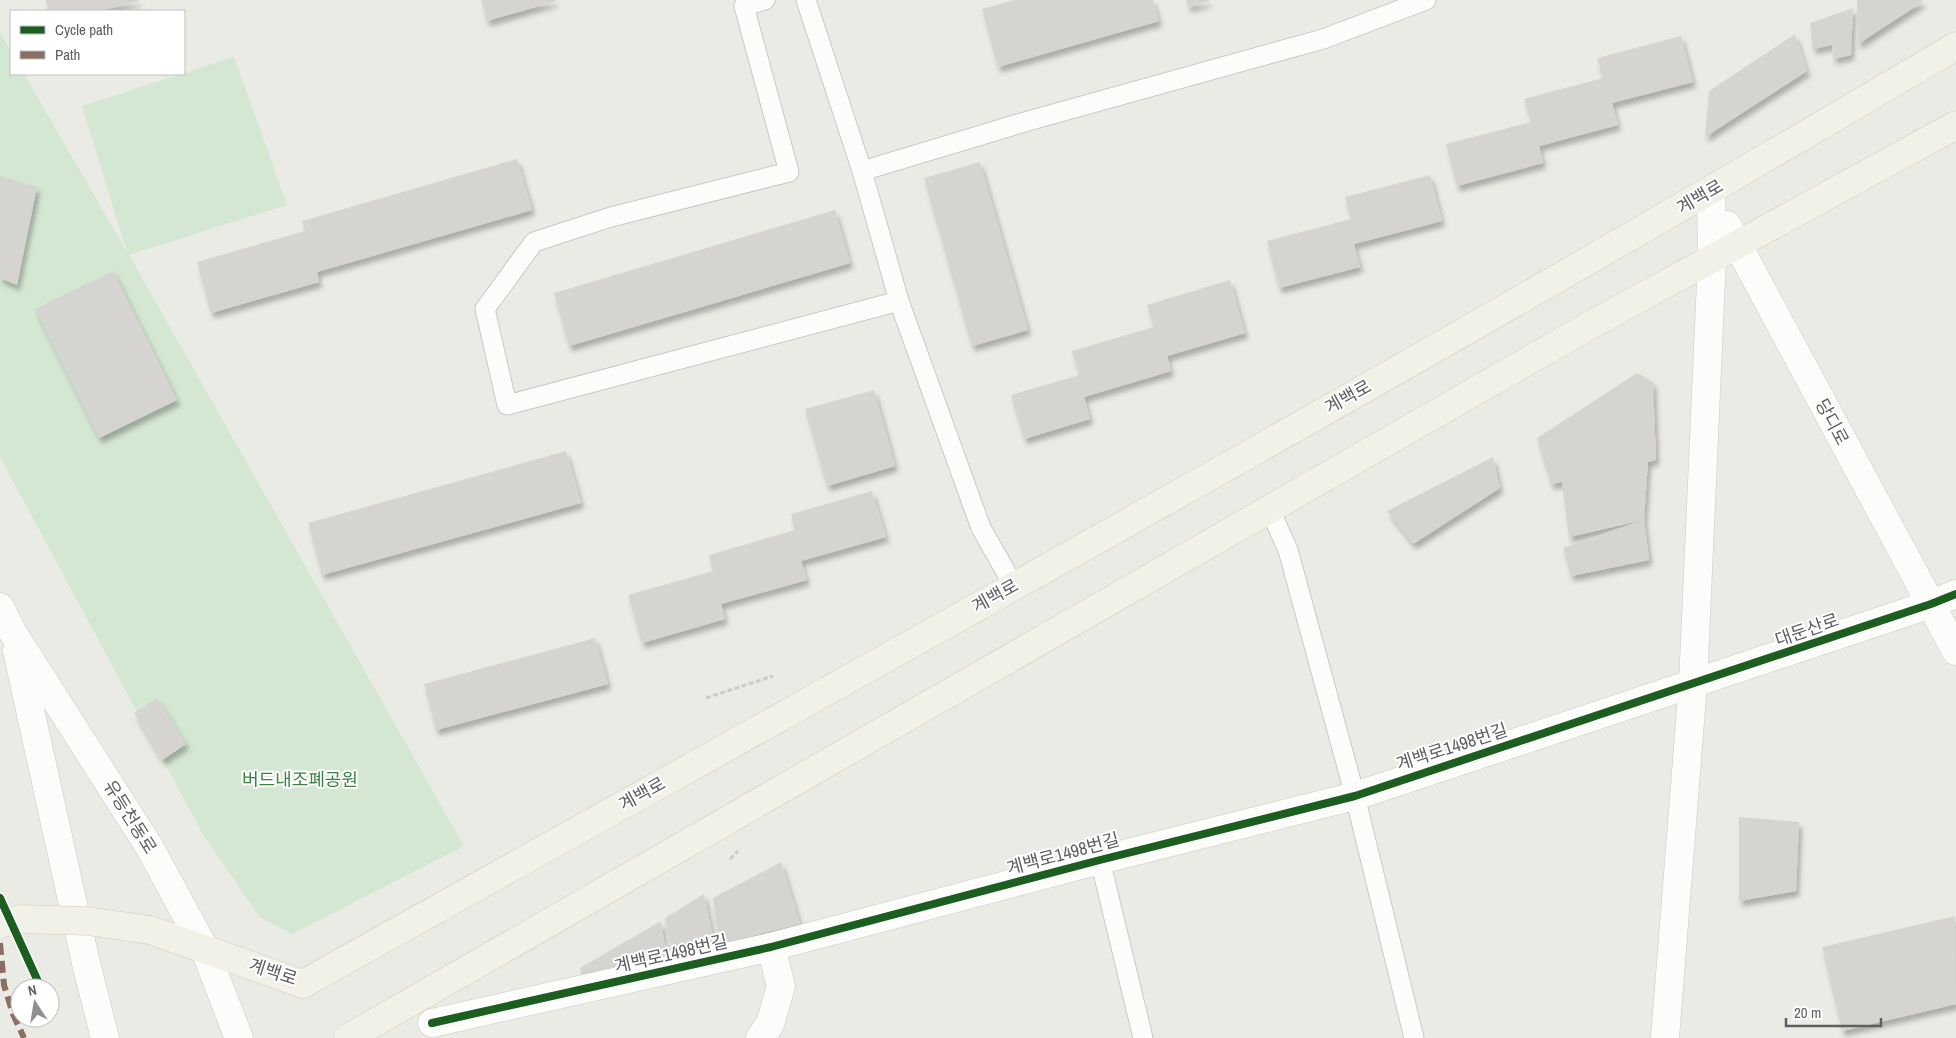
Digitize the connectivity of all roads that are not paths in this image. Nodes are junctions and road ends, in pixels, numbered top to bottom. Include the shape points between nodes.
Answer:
1 (765, 0) edge
2 (806, 0) edge
3 (1426, 0) edge
4 (1956, 46) edge
5 (1956, 125) edge
6 (862, 171) junction
7 (1711, 191) junction
8 (1736, 245) junction
9 (1712, 258) junction
10 (899, 301) junction
11 (1270, 510) junction
12 (1014, 586) junction
13 (1956, 594) edge
14 (1931, 604) junction
15 (0, 607) edge
16 (13, 633) junction
17 (1956, 651) edge
18 (1692, 684) junction
19 (1355, 796) junction
20 (1100, 860) junction
21 (0, 924) edge
22 (771, 947) junction
23 (204, 948) junction
24 (432, 1023) dead end
25 (105, 1038) edge
26 (239, 1038) edge
27 (348, 1038) edge
28 (760, 1038) edge
29 (1143, 1038) edge
30 (1414, 1038) edge
31 (1665, 1038) edge

1 - 10 lane via 744,6 789,172 612,217 534,242 485,309 507,405
2 - 6 lane
3 - 6 lane via 1323,39
4 - 7 main road, 계백로
5 - 8 main road
6 - 10 lane
7 - 8 main road, 당디로
7 - 9 main road
7 - 12 main road, 계백로
8 - 9 main road
8 - 14 main road, 당디로
9 - 11 main road
9 - 18 main road
10 - 12 lane via 981,528
11 - 19 lane via 1288,550
11 - 27 main road
12 - 23 main road, 계백로 via 302,984
13 - 14 main road, 대둔산로
14 - 17 main road, 당디로
14 - 18 main road, 대둔산로
15 - 16 main road, 유등천동로
16 - 23 main road, 유등천동로 via 150,848
16 - 25 main road
18 - 19 main road, 계백로1498번길
18 - 31 main road
19 - 20 main road, 계백로1498번길
19 - 30 lane
20 - 22 main road, 계백로1498번길
20 - 29 lane
21 - 23 main road, 계백로, bridge via 20,919 87,921 150,930
22 - 24 main road, 계백로1498번길
22 - 28 main road via 781,986 770,1024
23 - 26 main road, 유등천동로

